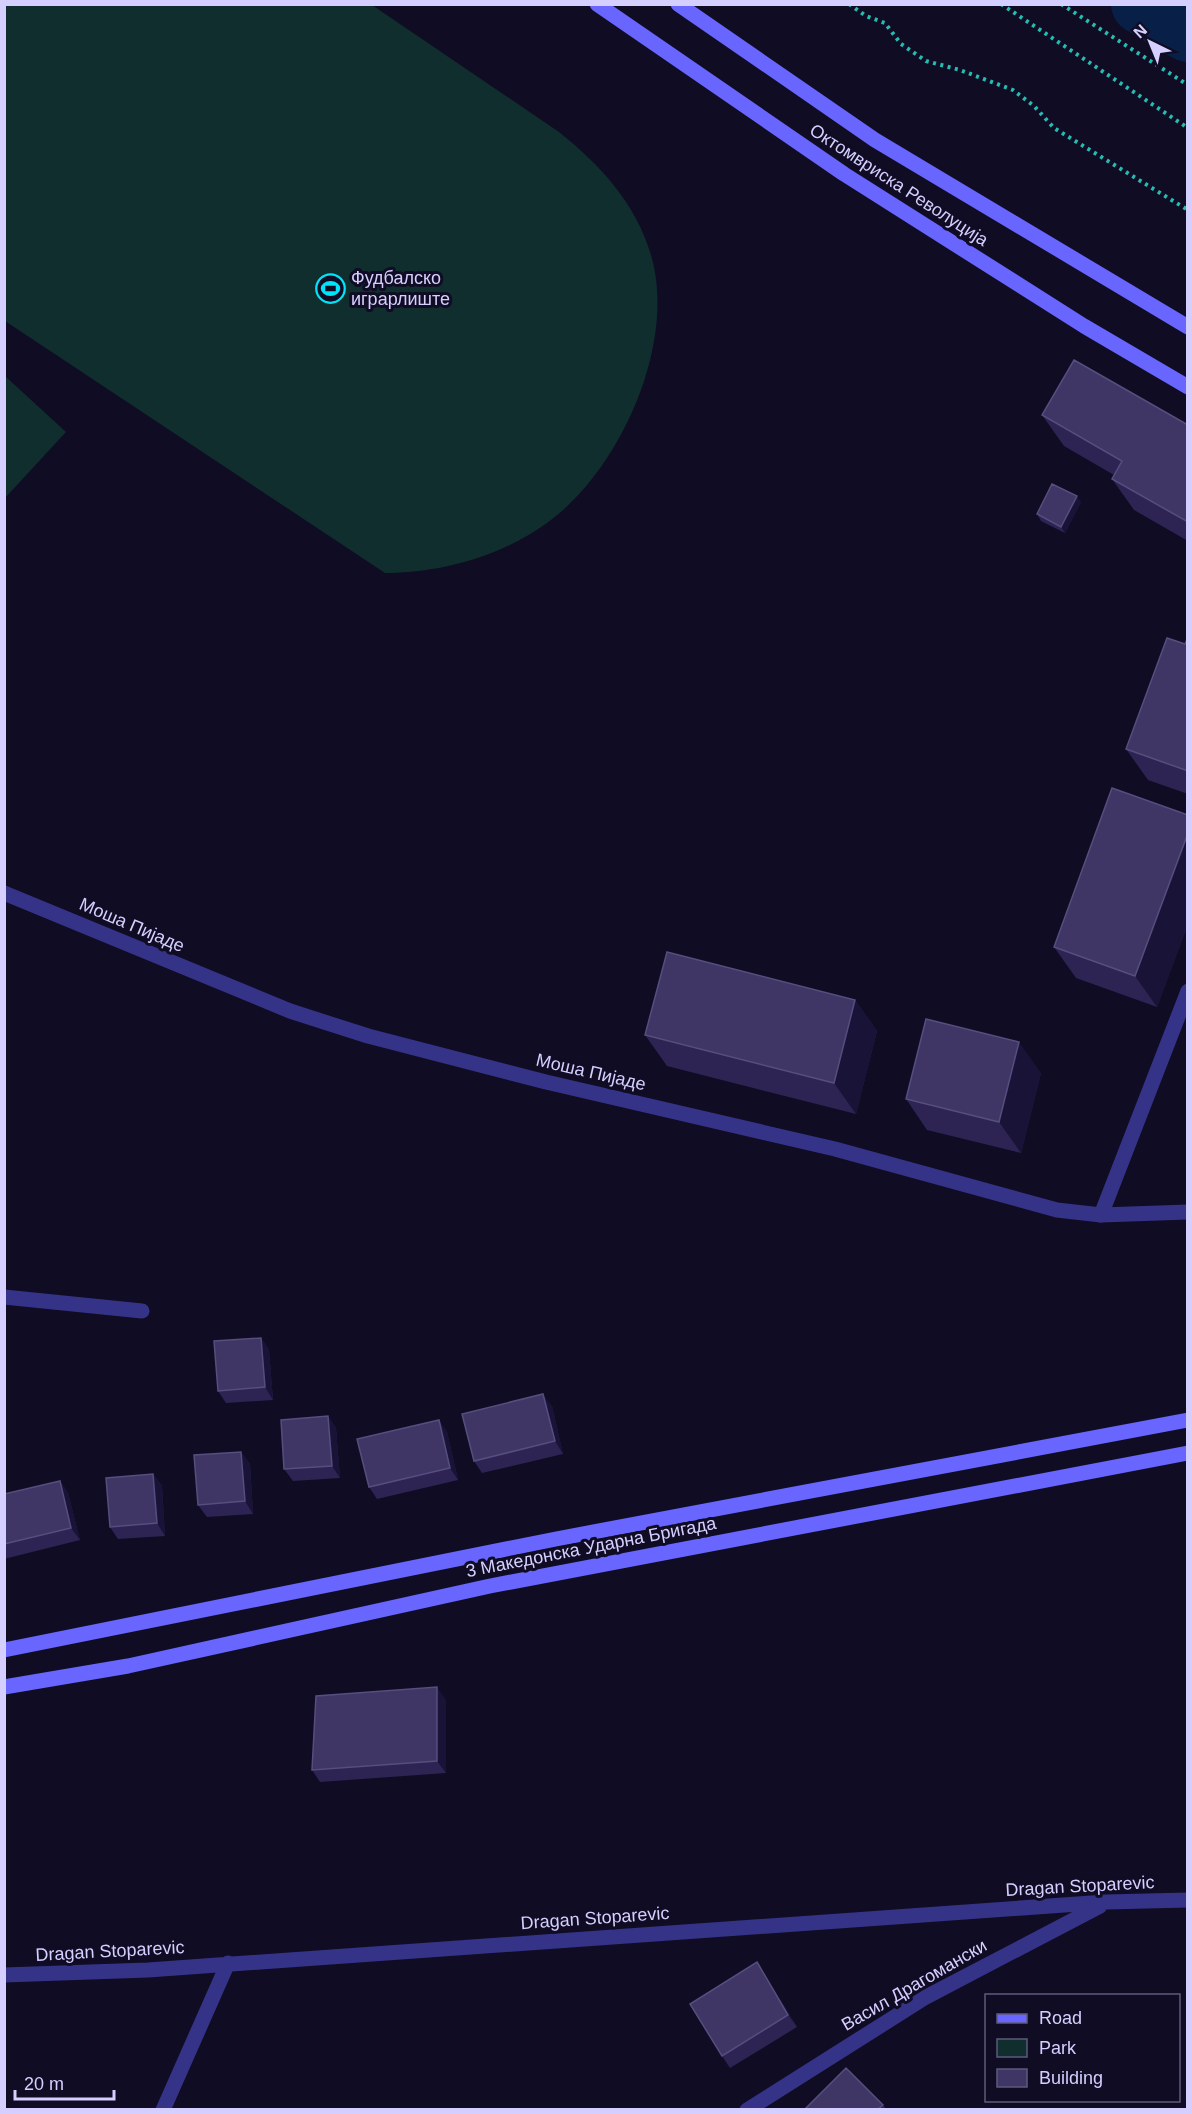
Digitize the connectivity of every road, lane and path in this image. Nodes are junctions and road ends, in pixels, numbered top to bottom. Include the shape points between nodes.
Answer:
1 (597, 4) edge
2 (678, 4) edge
3 (849, 4) edge
4 (1001, 4) edge
5 (1061, 4) edge
6 (1188, 85) edge
7 (1188, 128) edge
8 (1188, 210) edge
9 (1188, 327) edge
10 (1188, 387) edge
11 (4, 893) edge
12 (1188, 991) edge
13 (1188, 1212) edge
14 (1101, 1215) junction
15 (4, 1298) edge
16 (142, 1311) dead end
17 (1188, 1420) edge
18 (1188, 1453) edge
19 (4, 1650) edge
20 (4, 1687) edge
21 (1188, 1900) edge
22 (1106, 1902) junction
23 (228, 1964) junction
24 (4, 1976) edge
25 (163, 2109) edge
26 (747, 2109) edge

1 - 10 street, Октомвриска Револуција via 844,174
2 - 9 street, Октомвриска Револуција via 875,140
3 - 8 path via 885,23 901,44 926,62 1013,90 1054,128
4 - 7 path
5 - 6 path
11 - 14 street, Моша Пијаде via 290,1011 368,1036 546,1083 835,1149 1057,1210
12 - 14 street
13 - 14 street, Моша Пијаде
15 - 16 street
17 - 19 street, 3 Македонска Ударна Бригада
18 - 20 street, 3 Македонска Ударна Бригада via 490,1586 128,1666
21 - 22 street, Dragan Stoparevic
22 - 23 street, Dragan Stoparevic
22 - 26 street, Васил Драгомански via 926,1996
23 - 24 street, Dragan Stoparevic
23 - 25 street

